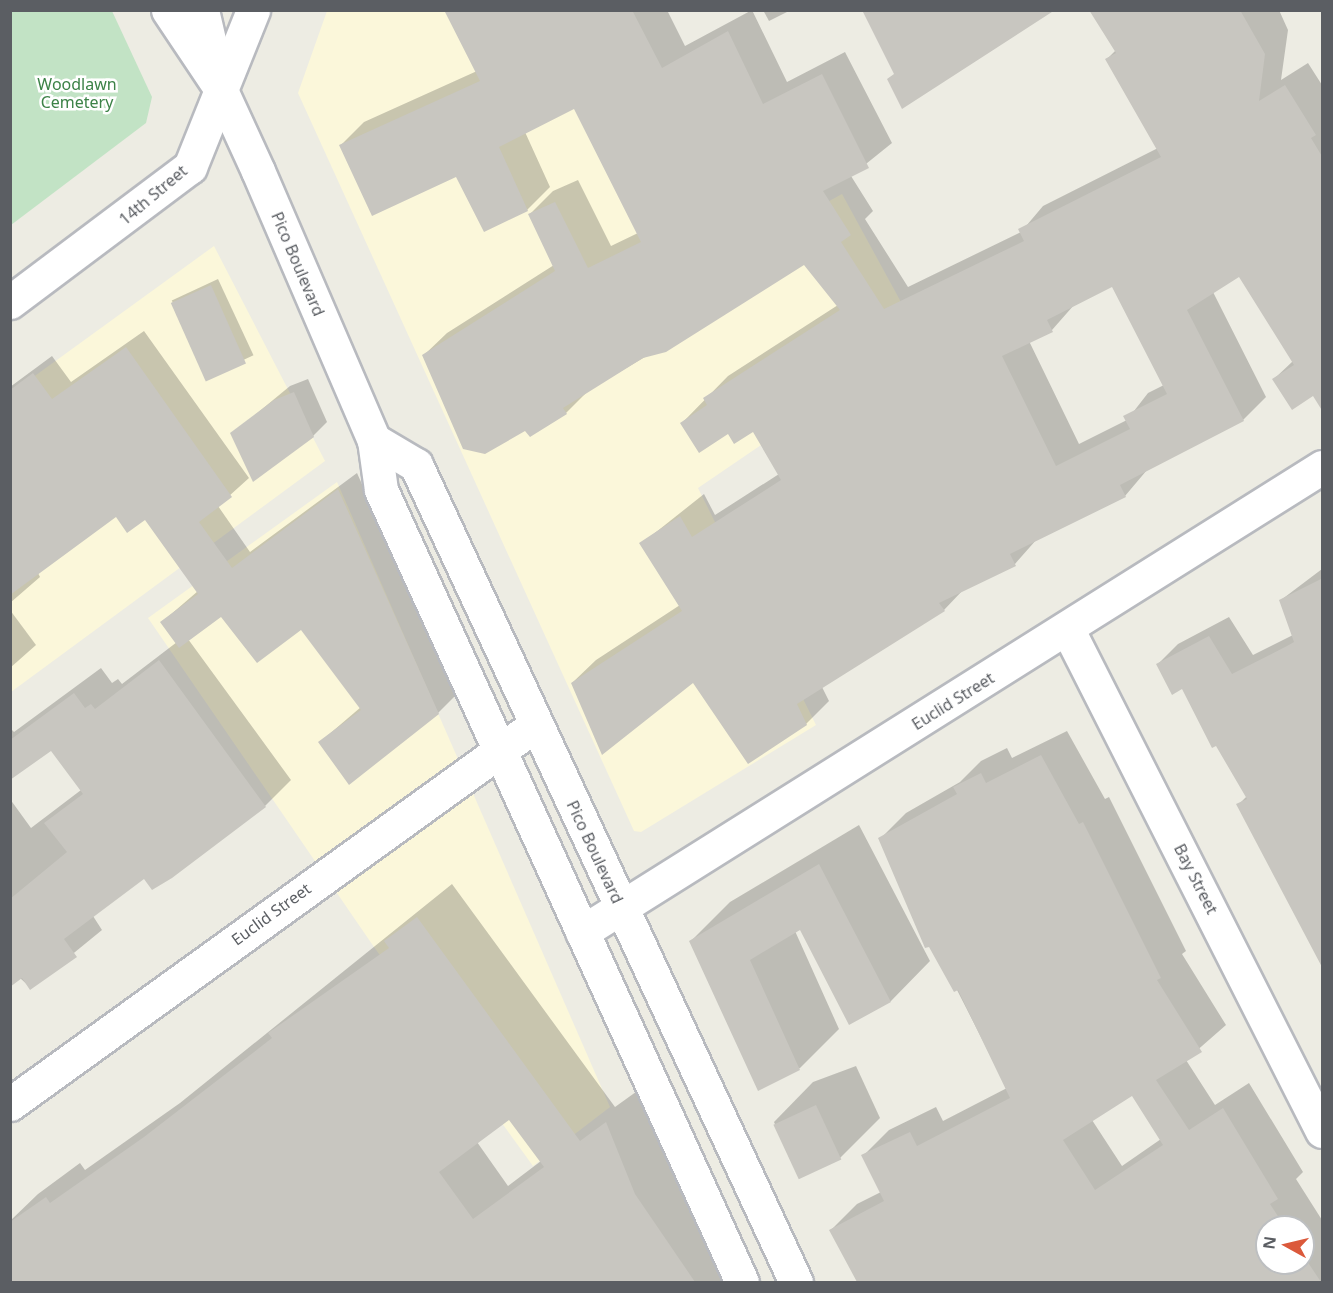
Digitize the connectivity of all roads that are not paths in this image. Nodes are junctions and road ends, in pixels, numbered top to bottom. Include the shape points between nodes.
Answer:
1 (168, 10) edge
2 (202, 10) edge
3 (253, 10) edge
4 (220, 88) junction
5 (10, 302) edge
6 (374, 440) junction
7 (1323, 467) edge
8 (1067, 628) junction
9 (534, 726) junction
10 (499, 748) junction
11 (622, 911) junction
12 (582, 932) junction
13 (10, 1104) edge
14 (1323, 1131) edge
15 (742, 1282) edge
16 (796, 1282) edge

1 - 4 street, Pico Boulevard
2 - 4 street, Pico Boulevard
3 - 4 street, 14th Street
4 - 5 street, 14th Street via 190,167
4 - 6 street, Pico Boulevard
6 - 9 street, Pico Boulevard via 416,465
6 - 10 street, Pico Boulevard via 381,490
7 - 8 street, Euclid Street
8 - 11 street, Euclid Street
8 - 14 street, Bay Street
9 - 10 street, Euclid Street
9 - 11 street, Pico Boulevard
10 - 12 street, Pico Boulevard
10 - 13 street, Euclid Street
11 - 12 street, Euclid Street
11 - 16 street, Pico Boulevard
12 - 15 street, Pico Boulevard

